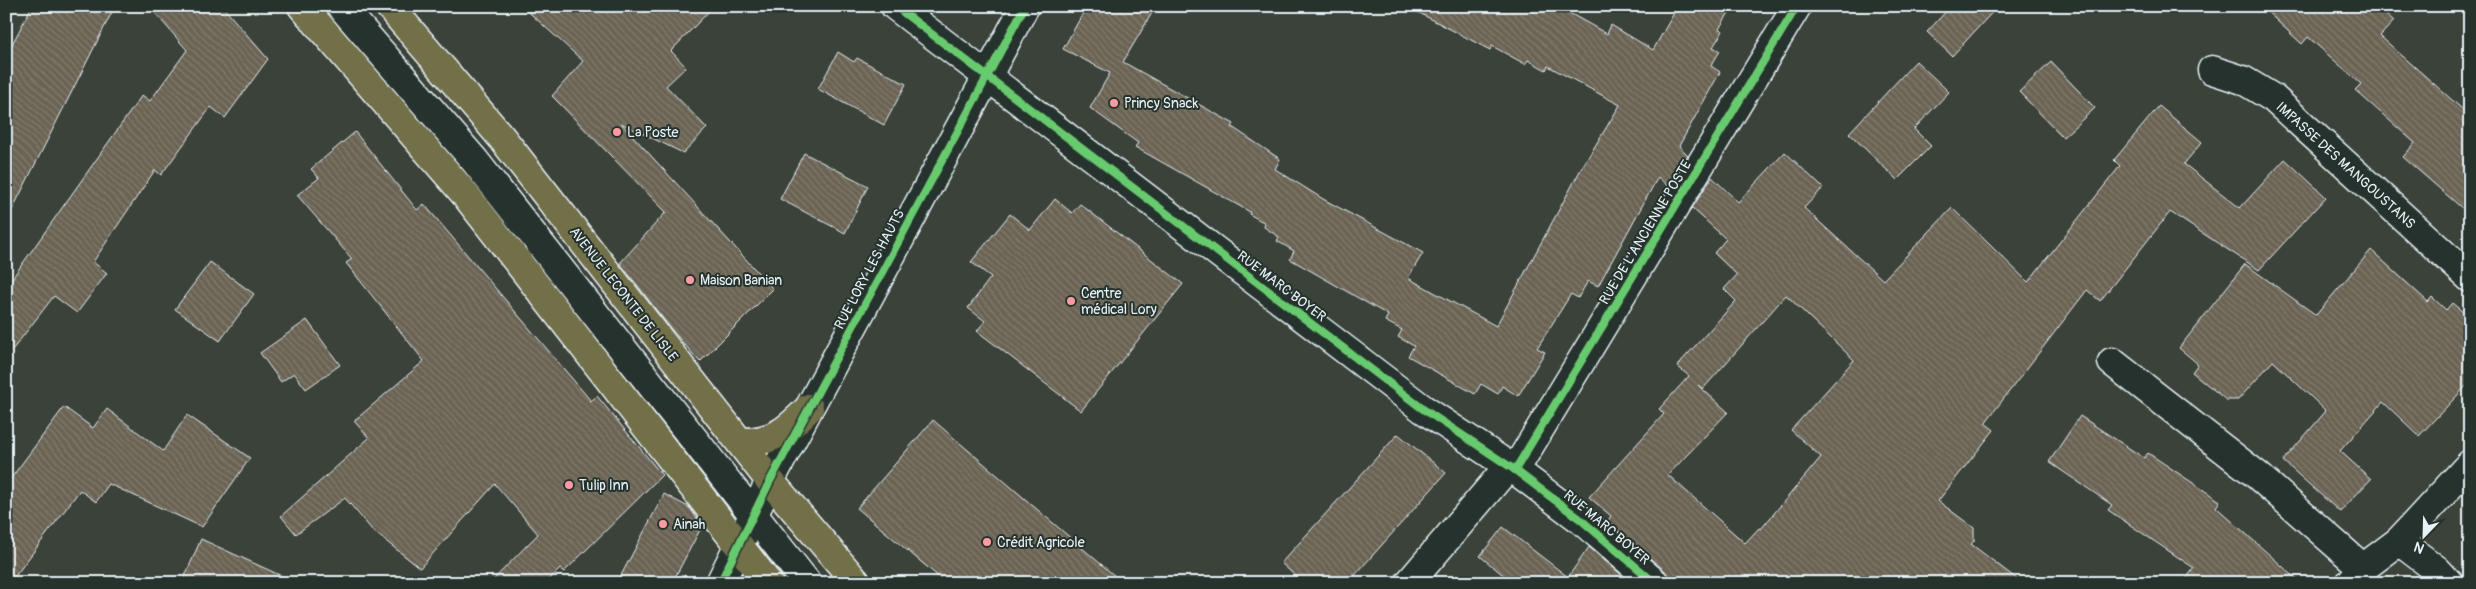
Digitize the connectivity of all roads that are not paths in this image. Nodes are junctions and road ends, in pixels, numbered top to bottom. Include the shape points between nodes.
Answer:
1 (302, 6) edge
2 (341, 6) edge
3 (389, 6) edge
4 (896, 6) edge
5 (1025, 6) edge
6 (1797, 6) edge
7 (2212, 70) dead end
8 (987, 76) junction
9 (2470, 278) edge
10 (2112, 362) dead end
11 (809, 408) junction
12 (740, 442) junction
13 (2470, 464) edge
14 (1512, 468) junction
15 (770, 481) junction
16 (753, 514) junction
17 (2399, 541) junction
18 (738, 545) junction
19 (2357, 576) edge
20 (720, 583) edge
21 (757, 583) edge
22 (768, 583) edge
23 (807, 583) edge
24 (857, 583) edge
25 (1409, 583) edge
26 (1655, 583) edge
27 (2449, 583) edge

1 - 18 main road via 464,193
2 - 16 street via 475,161
3 - 12 main road, AVENUE LECONTE DE LISLE via 502,138
4 - 8 street, RUE MARC BOYER
5 - 8 street, RUE LORY LES HAUTS
6 - 14 street, RUE DE L'ANCIENNE POSTE
7 - 9 street, IMPASSE DES MANGOUSTANS via 2244,80 2273,98
8 - 11 street, RUE LORY LES HAUTS
8 - 14 street, RUE MARC BOYER via 1423,409
10 - 19 street via 2257,475
11 - 12 main road via 787,430 755,443
11 - 15 street, RUE LORY LES HAUTS
12 - 15 main road, AVENUE LECONTE DE LISLE
13 - 17 street
14 - 25 street
14 - 26 street, RUE MARC BOYER via 1580,519
15 - 16 street, RUE LORY LES HAUTS
15 - 24 main road, AVENUE LECONTE DE LISLE
16 - 18 street, RUE LORY LES HAUTS
16 - 23 street
17 - 19 street
17 - 27 street
18 - 20 street, RUE LORY LES HAUTS
18 - 21 street
18 - 22 main road

